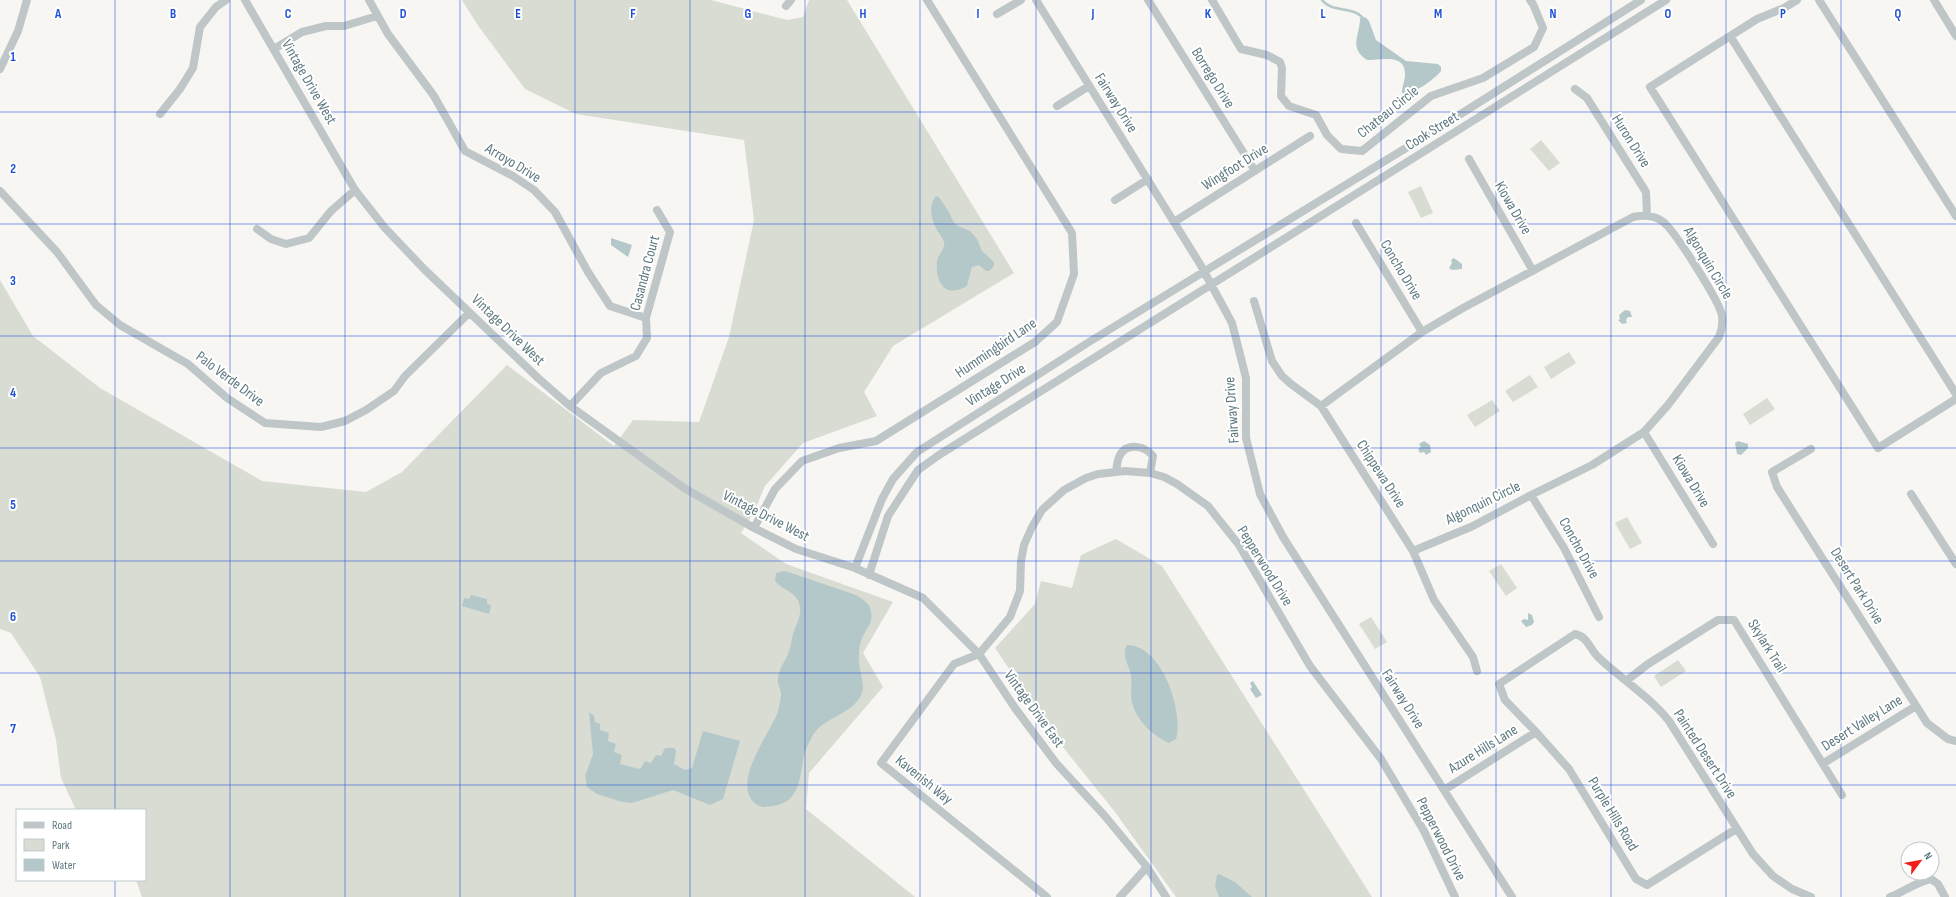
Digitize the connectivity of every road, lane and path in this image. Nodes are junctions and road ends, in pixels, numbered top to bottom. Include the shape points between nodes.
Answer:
1 (27, 0) edge
2 (226, 0) edge
3 (245, 0) edge
4 (369, 0) edge
5 (927, 0) edge
6 (1021, 0) edge
7 (1036, 0) edge
8 (1148, 0) edge
9 (1212, 0) edge
10 (1530, 0) edge
11 (1641, 0) edge
12 (1666, 0) edge
13 (1797, 0) edge
14 (1819, 0) edge
15 (1934, 0) edge
16 (997, 14) dead end
17 (377, 16) junction
18 (1730, 36) junction
19 (1956, 36) edge
20 (274, 49) junction
21 (0, 70) edge
22 (1089, 86) junction
23 (1575, 89) dead end
24 (1057, 106) dead end
25 (160, 114) dead end
26 (1310, 136) dead end
27 (1469, 159) dead end
28 (1255, 171) junction
29 (1148, 179) junction
30 (355, 190) junction
31 (0, 191) edge
32 (1115, 200) dead end
33 (657, 210) dead end
34 (1646, 215) junction
35 (1956, 216) edge
36 (1174, 222) junction
37 (1356, 223) dead end
38 (257, 229) dead end
39 (1533, 271) junction
40 (1204, 272) junction
41 (1212, 285) junction
42 (1254, 301) dead end
43 (469, 313) junction
44 (646, 318) junction
45 (1422, 332) junction
46 (1956, 394) edge
47 (1956, 399) edge
48 (570, 406) junction
49 (1321, 406) junction
50 (1644, 432) junction
51 (1811, 449) dead end
52 (1116, 472) junction
53 (1150, 473) junction
54 (1911, 494) dead end
55 (1531, 495) junction
56 (754, 528) junction
57 (1713, 544) dead end
58 (1413, 551) junction
59 (1956, 564) edge
60 (855, 568) junction
61 (869, 575) junction
62 (1599, 617) dead end
63 (979, 654) junction
64 (1477, 671) dead end
65 (1509, 676) joint
66 (1626, 681) junction
67 (1916, 706) junction
68 (1536, 732) junction
69 (1956, 741) edge
70 (1824, 763) junction
71 (1444, 790) junction
72 (1842, 795) dead end
73 (1736, 829) junction
74 (1147, 867) junction
75 (1047, 897) edge
76 (1120, 897) edge
77 (1166, 897) edge
78 (1455, 897) edge
79 (1512, 897) edge
80 (1811, 897) edge
81 (1890, 897) edge
82 (1945, 897) edge

1 - 21 street via 18,31
2 - 25 street via 216,7 200,27 193,68
3 - 20 street, Vintage Drive West
4 - 17 street, Arroyo Drive
5 - 56 street, Hummingbird Lane via 1072,233 1074,274 1057,322 1035,342 876,441 839,448 802,461 775,489
6 - 16 street
7 - 22 street, Fairway Drive
8 - 28 street, Borrego Drive
9 - 10 street, Chateau Circle via 1241,49 1280,62 1280,96 1289,106 1316,115 1327,135 1341,149 1362,151 1431,96 1483,78 1534,47 1543,28
11 - 40 street, Cook Street
12 - 41 street, Cook Street
13 - 18 street via 1757,19
14 - 35 street
15 - 19 street
17 - 20 street via 344,26 326,26 302,32
17 - 44 street, Arroyo Drive via 434,96 465,151 534,190 555,212 610,306
18 - 46 street
18 - 47 street via 1650,87 1878,448
20 - 30 street, Vintage Drive West
22 - 24 street
22 - 29 street, Fairway Drive
23 - 34 street, Huron Drive via 1587,98 1646,192
26 - 28 street, Wingfoot Drive
27 - 39 street, Kiowa Drive
28 - 36 street, Wingfoot Drive
29 - 32 street
29 - 36 street, Fairway Drive
30 - 38 street via 331,211 309,238 286,244 271,239
30 - 43 street, Vintage Drive West via 385,228
31 - 43 street, Palo Verde Drive via 57,252 96,305 120,325 188,364 227,398 265,423 321,427 345,421 366,410 394,391 405,376
33 - 44 street, Casandra Court via 670,232
34 - 39 street via 1633,217
34 - 50 street, Algonquin Circle via 1661,220 1673,231 1719,307 1722,324 1719,337 1668,405
36 - 40 street, Fairway Drive
37 - 45 street, Concho Drive
39 - 45 street
40 - 41 street, Fairway Drive
40 - 60 street, Vintage Drive via 917,452 893,479 882,499
41 - 61 street, Vintage Drive via 939,454 918,470 888,516
41 - 71 street, Fairway Drive via 1232,323 1246,378 1246,438 1260,494 1283,537
42 - 49 street, Chippewa Drive via 1277,370
43 - 48 street, Vintage Drive West
44 - 48 street, Casandra Court via 647,338 636,356 602,373
45 - 49 street
48 - 56 street, Vintage Drive West via 684,488
49 - 58 street, Chippewa Drive
50 - 55 street, Algonquin Circle via 1592,465
50 - 57 street, Kiowa Drive
51 - 67 street, Desert Park Drive via 1772,472 1777,487
52 - 53 street, Pepperwood Drive
52 - 53 street via 1120,453 1135,446 1145,449 1153,456
52 - 63 street, Pepperwood Drive via 1098,474 1075,484 1064,490 1042,510 1024,544 1020,591 1010,617
53 - 78 street, Pepperwood Drive via 1177,484 1208,506 1239,545 1310,666 1381,759 1424,831
54 - 59 street
55 - 58 street, Algonquin Circle via 1473,526
55 - 62 street, Concho Drive via 1564,548
56 - 60 street, Vintage Drive West via 796,549
58 - 64 street, Chippewa Drive via 1434,600 1473,657
60 - 61 street, Vintage Drive East
61 - 63 street, Vintage Drive East via 923,598
63 - 74 street, Vintage Drive East via 1056,763
63 - 75 street, Kavenish Way via 954,664 881,763
65 - 66 street, Painted Desert Drive via 1575,634 1585,638 1595,654
65 - 68 street, Purple Hills Road via 1499,684 1505,700
66 - 70 street, Skylark Trail via 1648,664 1718,620 1734,620
66 - 73 street, Painted Desert Drive via 1659,708 1669,721
67 - 69 street, Desert Park Drive via 1927,723 1948,739
67 - 70 street, Desert Valley Lane
68 - 71 street, Azure Hills Lane
68 - 73 street, Purple Hills Road via 1569,769 1636,879 1647,885
70 - 72 street, Skylark Trail
71 - 79 street, Fairway Drive
73 - 80 street, Painted Desert Drive via 1753,854 1773,876 1792,889
74 - 76 street
74 - 77 street, Vintage Drive East
81 - 82 street via 1931,879 1938,884

